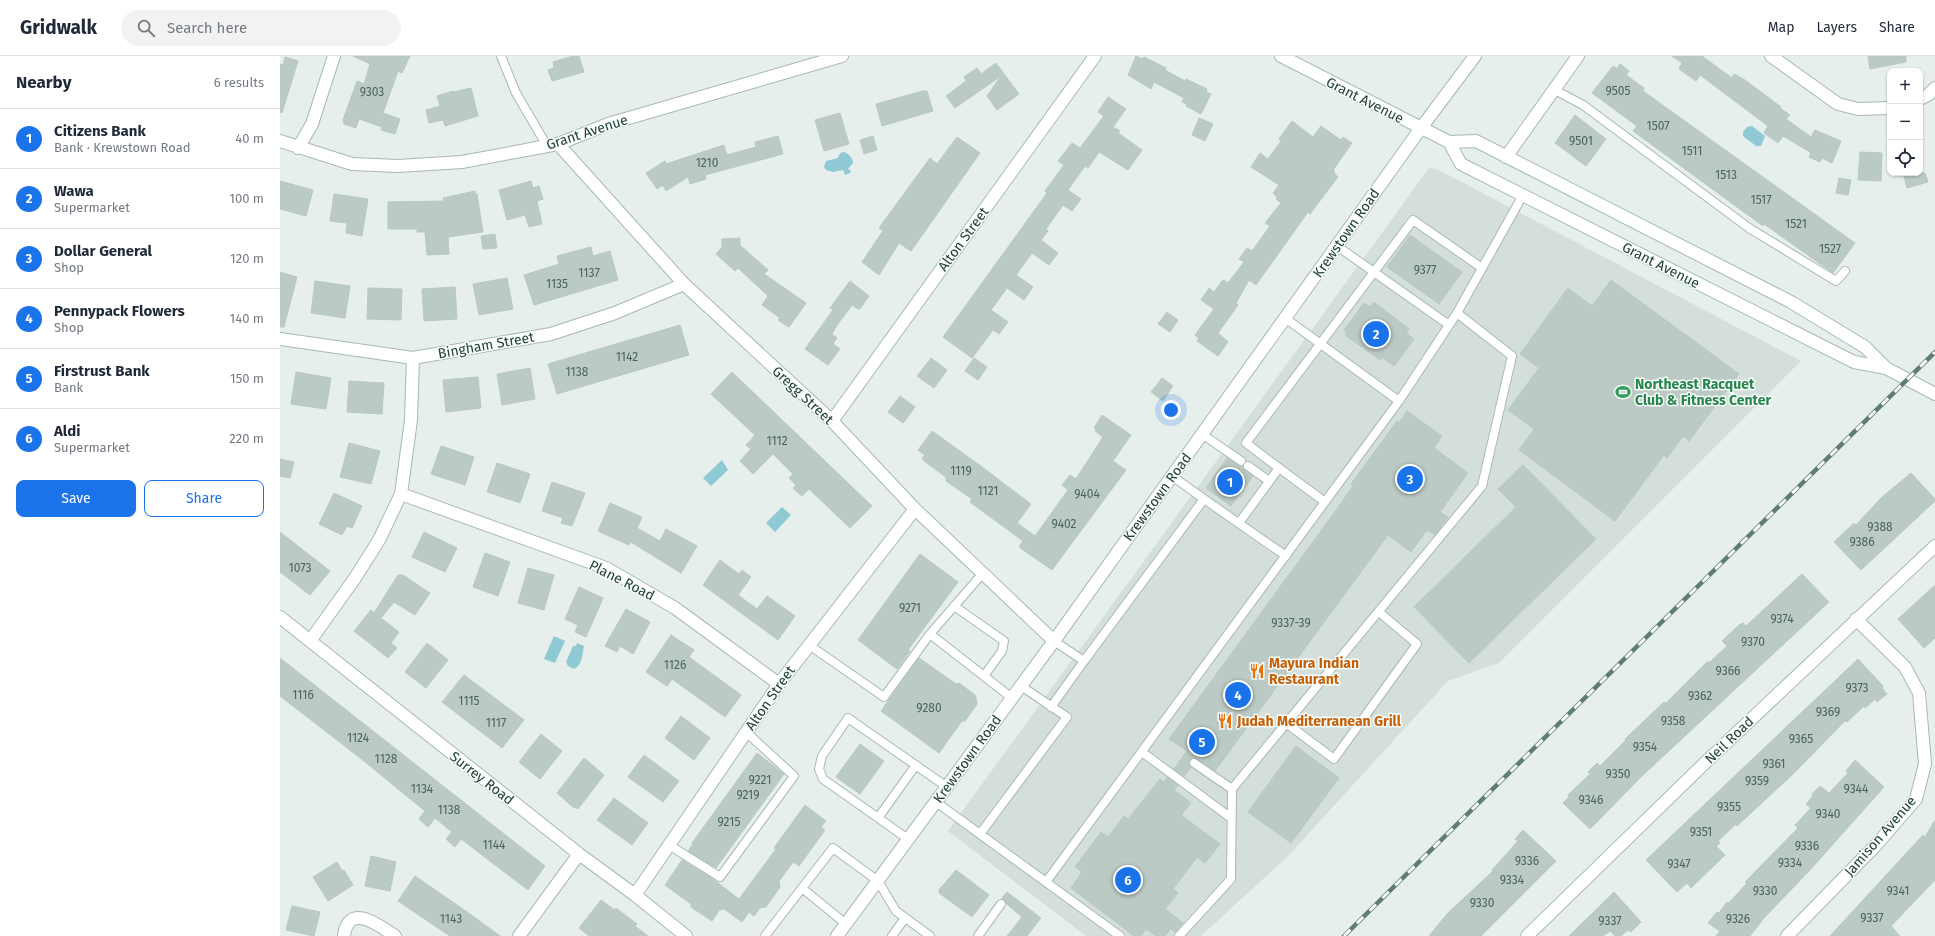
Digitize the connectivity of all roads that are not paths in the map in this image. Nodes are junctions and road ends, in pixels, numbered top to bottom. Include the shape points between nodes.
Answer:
1 (334, 56) edge
2 (501, 56) edge
3 (842, 56) edge
4 (1095, 56) edge
5 (1281, 56) edge
6 (1475, 56) edge
7 (1578, 56) edge
8 (1771, 56) edge
9 (1935, 88) edge
10 (1553, 89) junction
11 (1923, 97) edge
12 (1887, 108) edge
13 (1421, 128) junction
14 (280, 141) edge
15 (1449, 142) junction
16 (553, 145) junction
17 (298, 148) junction
18 (1506, 156) junction
19 (1523, 195) junction
20 (1337, 246) junction
21 (1482, 268) junction
22 (1845, 271) dead end
23 (1374, 272) junction
24 (684, 284) junction
25 (1458, 313) junction
26 (1285, 318) junction
27 (1449, 325) junction
28 (280, 339) edge
29 (1320, 343) junction
30 (413, 358) junction
31 (1886, 368) junction
32 (1935, 394) edge
33 (1399, 401) junction
34 (832, 421) junction
35 (1202, 434) junction
36 (1241, 461) dead end
37 (1248, 466) dead end
38 (1279, 468) junction
39 (1172, 476) junction
40 (1269, 481) junction
41 (401, 494) junction
42 (1204, 499) junction
43 (1325, 502) junction
44 (915, 509) junction
45 (1239, 523) junction
46 (1935, 546) edge
47 (1286, 556) junction
48 (983, 573) junction
49 (954, 606) junction
50 (1379, 612) junction
51 (280, 618) edge
52 (1856, 620) junction
53 (930, 634) junction
54 (310, 641) junction
55 (1054, 641) junction
56 (809, 645) junction
57 (1084, 661) junction
58 (984, 676) junction
59 (779, 684) junction
60 (1021, 686) junction
61 (1012, 698) junction
62 (1051, 707) junction
63 (1286, 723) junction
64 (746, 732) junction
65 (1142, 752) junction
66 (1194, 763) dead end
67 (916, 765) junction
68 (947, 787) junction
69 (1232, 789) junction
70 (936, 802) junction
71 (878, 818) junction
72 (1231, 818) junction
73 (980, 834) junction
74 (908, 839) junction
75 (669, 845) junction
76 (579, 854) junction
77 (878, 881) junction
78 (1046, 882) junction
79 (802, 888) junction
80 (635, 895) junction
81 (1001, 904) dead end
82 (905, 918) junction
83 (846, 924) junction
84 (344, 936) edge
85 (395, 936) edge
86 (519, 936) edge
87 (686, 936) edge
88 (766, 936) edge
89 (837, 936) edge
90 (892, 936) edge
91 (930, 936) edge
92 (978, 936) edge
93 (1120, 936) edge
94 (1179, 936) edge
95 (1527, 936) edge
96 (1787, 936) edge

1 - 17 street via 312,124
2 - 16 lane via 516,93
3 - 16 street, Grant Avenue via 608,124
4 - 34 street, Alton Street
5 - 13 street, Grant Avenue
6 - 13 street, Krewstown Road
7 - 10 street
8 - 12 street via 1838,104 1858,109
9 - 11 street
10 - 18 street
10 - 22 lane via 1583,105 1749,228 1836,281
13 - 15 street, Grant Avenue
13 - 20 street, Krewstown Road
14 - 17 street, Grant Avenue
15 - 18 street, Grant Avenue via 1476,141
15 - 19 street, Grant Avenue via 1461,164
16 - 17 street, Grant Avenue via 462,162 398,166 352,164
16 - 24 street, Gregg Street
18 - 31 street, Grant Avenue via 1791,302 1865,347
19 - 21 lane
19 - 31 street, Grant Avenue via 1854,362
20 - 23 lane
20 - 26 street, Krewstown Road
21 - 23 lane via 1412,220
21 - 25 lane
23 - 27 lane
23 - 29 lane
24 - 30 street, Bingham Street via 615,314 551,334
24 - 34 street, Gregg Street
25 - 27 lane
25 - 50 lane via 1512,356 1482,486
26 - 29 lane
26 - 35 street, Krewstown Road
27 - 33 lane
28 - 30 street, Bingham Street
29 - 33 lane
29 - 38 lane via 1246,443
30 - 41 street via 411,420
31 - 32 street, Grant Avenue
33 - 43 lane
34 - 44 street, Gregg Street
35 - 36 lane
35 - 39 street, Krewstown Road
37 - 40 lane
38 - 40 lane
38 - 43 lane
39 - 42 lane
39 - 55 street, Krewstown Road
40 - 45 lane
41 - 54 street via 379,540
41 - 59 street, Plane Road via 606,568 675,608
42 - 45 lane
42 - 57 lane
43 - 47 lane
44 - 48 street, Gregg Street
44 - 56 street, Alton Street
45 - 47 lane
46 - 52 street, Neil Road
47 - 65 lane
48 - 49 lane
48 - 55 street, Gregg Street
49 - 53 lane
49 - 58 lane via 1004,641 1002,652
50 - 63 lane
50 - 63 lane via 1417,644 1334,759
51 - 54 street, Surrey Road
52 - 95 street, Neil Road via 1703,764
52 - 96 street, Jamison Avenue via 1905,666 1919,693 1925,764 1916,799 1876,845
53 - 56 lane via 884,697
53 - 58 lane
54 - 76 street, Surrey Road
55 - 57 lane
55 - 60 street, Krewstown Road
56 - 59 street, Alton Street
57 - 62 lane
58 - 61 lane
59 - 64 street, Alton Street
60 - 61 street, Krewstown Road
60 - 62 lane
61 - 68 street, Krewstown Road
62 - 73 lane via 1067,717
63 - 69 lane
64 - 75 street, Alton Street
64 - 75 lane via 794,776 720,877
65 - 72 lane
65 - 78 lane
66 - 69 lane
67 - 68 lane
67 - 71 lane
67 - 71 lane via 848,718 822,756 819,768 823,779
68 - 70 street, Krewstown Road
69 - 72 lane
70 - 73 lane
70 - 74 street, Krewstown Road
71 - 74 lane
72 - 94 lane via 1231,879
73 - 78 lane
74 - 77 street, Krewstown Road
75 - 80 street, Alton Street
76 - 80 street, Surrey Road
76 - 86 street
77 - 79 lane via 833,848
77 - 82 lane via 896,911
77 - 83 street, Krewstown Road
78 - 93 lane
79 - 83 lane
79 - 88 lane
80 - 87 street, Surrey Road
81 - 92 lane
82 - 90 lane
82 - 91 lane
83 - 89 street, Krewstown Road
84 - 85 street via 351,920 365,918

